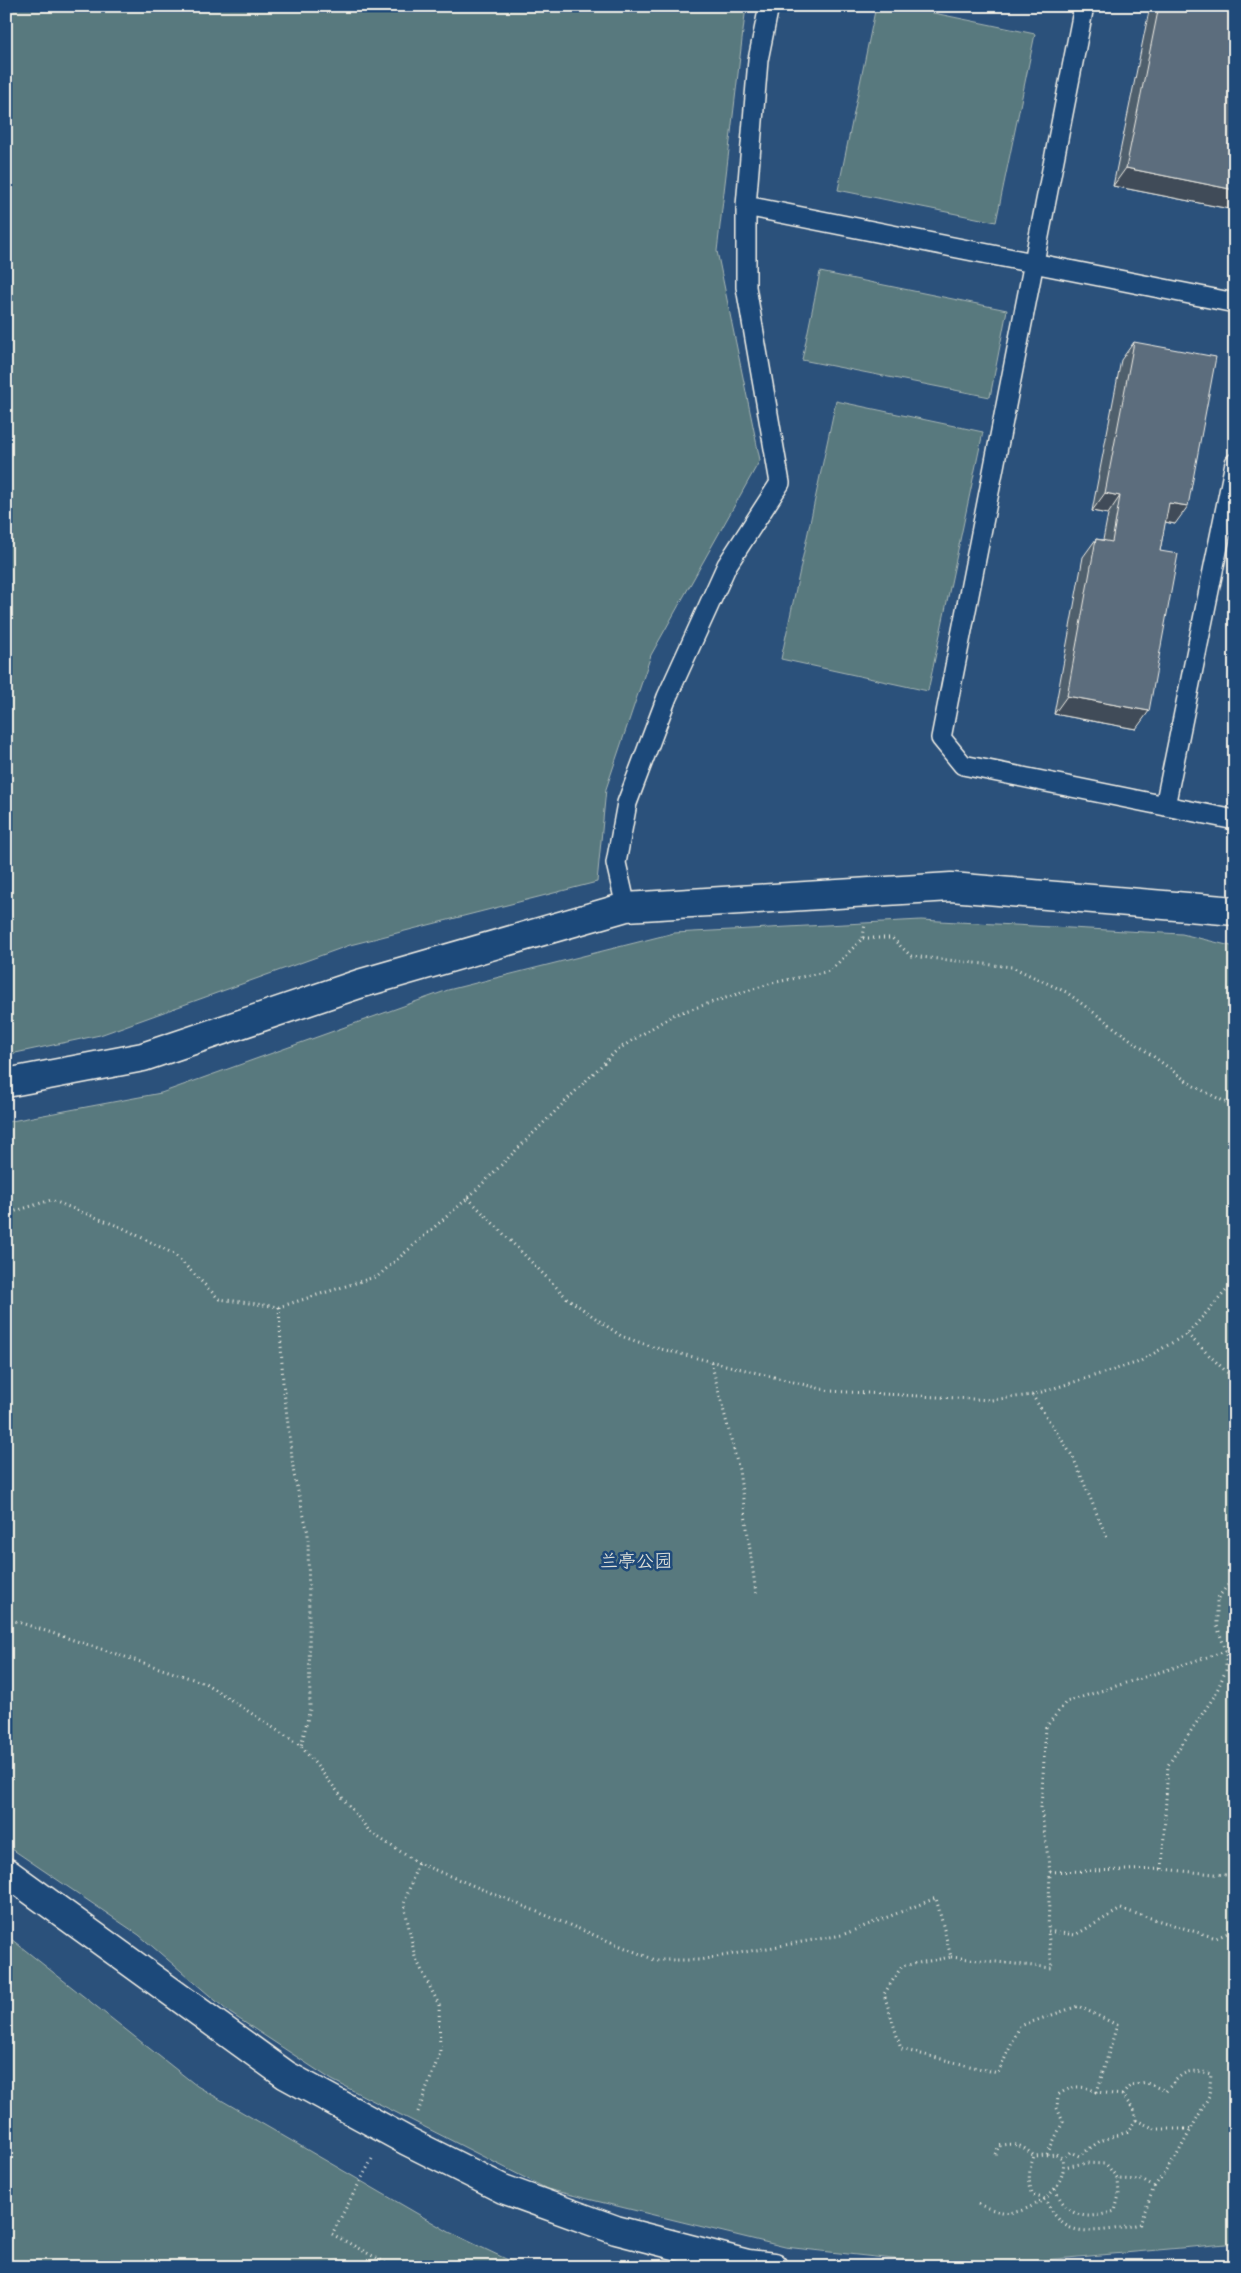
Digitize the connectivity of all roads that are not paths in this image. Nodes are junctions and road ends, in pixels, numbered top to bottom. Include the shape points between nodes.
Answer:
1 (769, 6) edge
2 (1084, 6) edge
3 (746, 206) junction
4 (1034, 262) junction
5 (1235, 302) edge
6 (1235, 462) edge
7 (1165, 806) junction
8 (1235, 820) edge
9 (626, 907) junction
10 (1235, 911) edge
11 (6, 1084) edge
12 (6, 1872) edge
13 (774, 2267) edge

1 - 3 lane via 758,60
2 - 4 lane
3 - 4 lane
3 - 9 lane via 746,287 780,483 727,565 666,697 627,803 616,863
4 - 5 lane
4 - 7 lane via 940,738 963,765
6 - 7 lane
7 - 8 lane
9 - 10 street via 951,887
9 - 11 street via 359,984 143,1057
12 - 13 street via 286,2076 397,2135 504,2189 616,2230 748,2264

